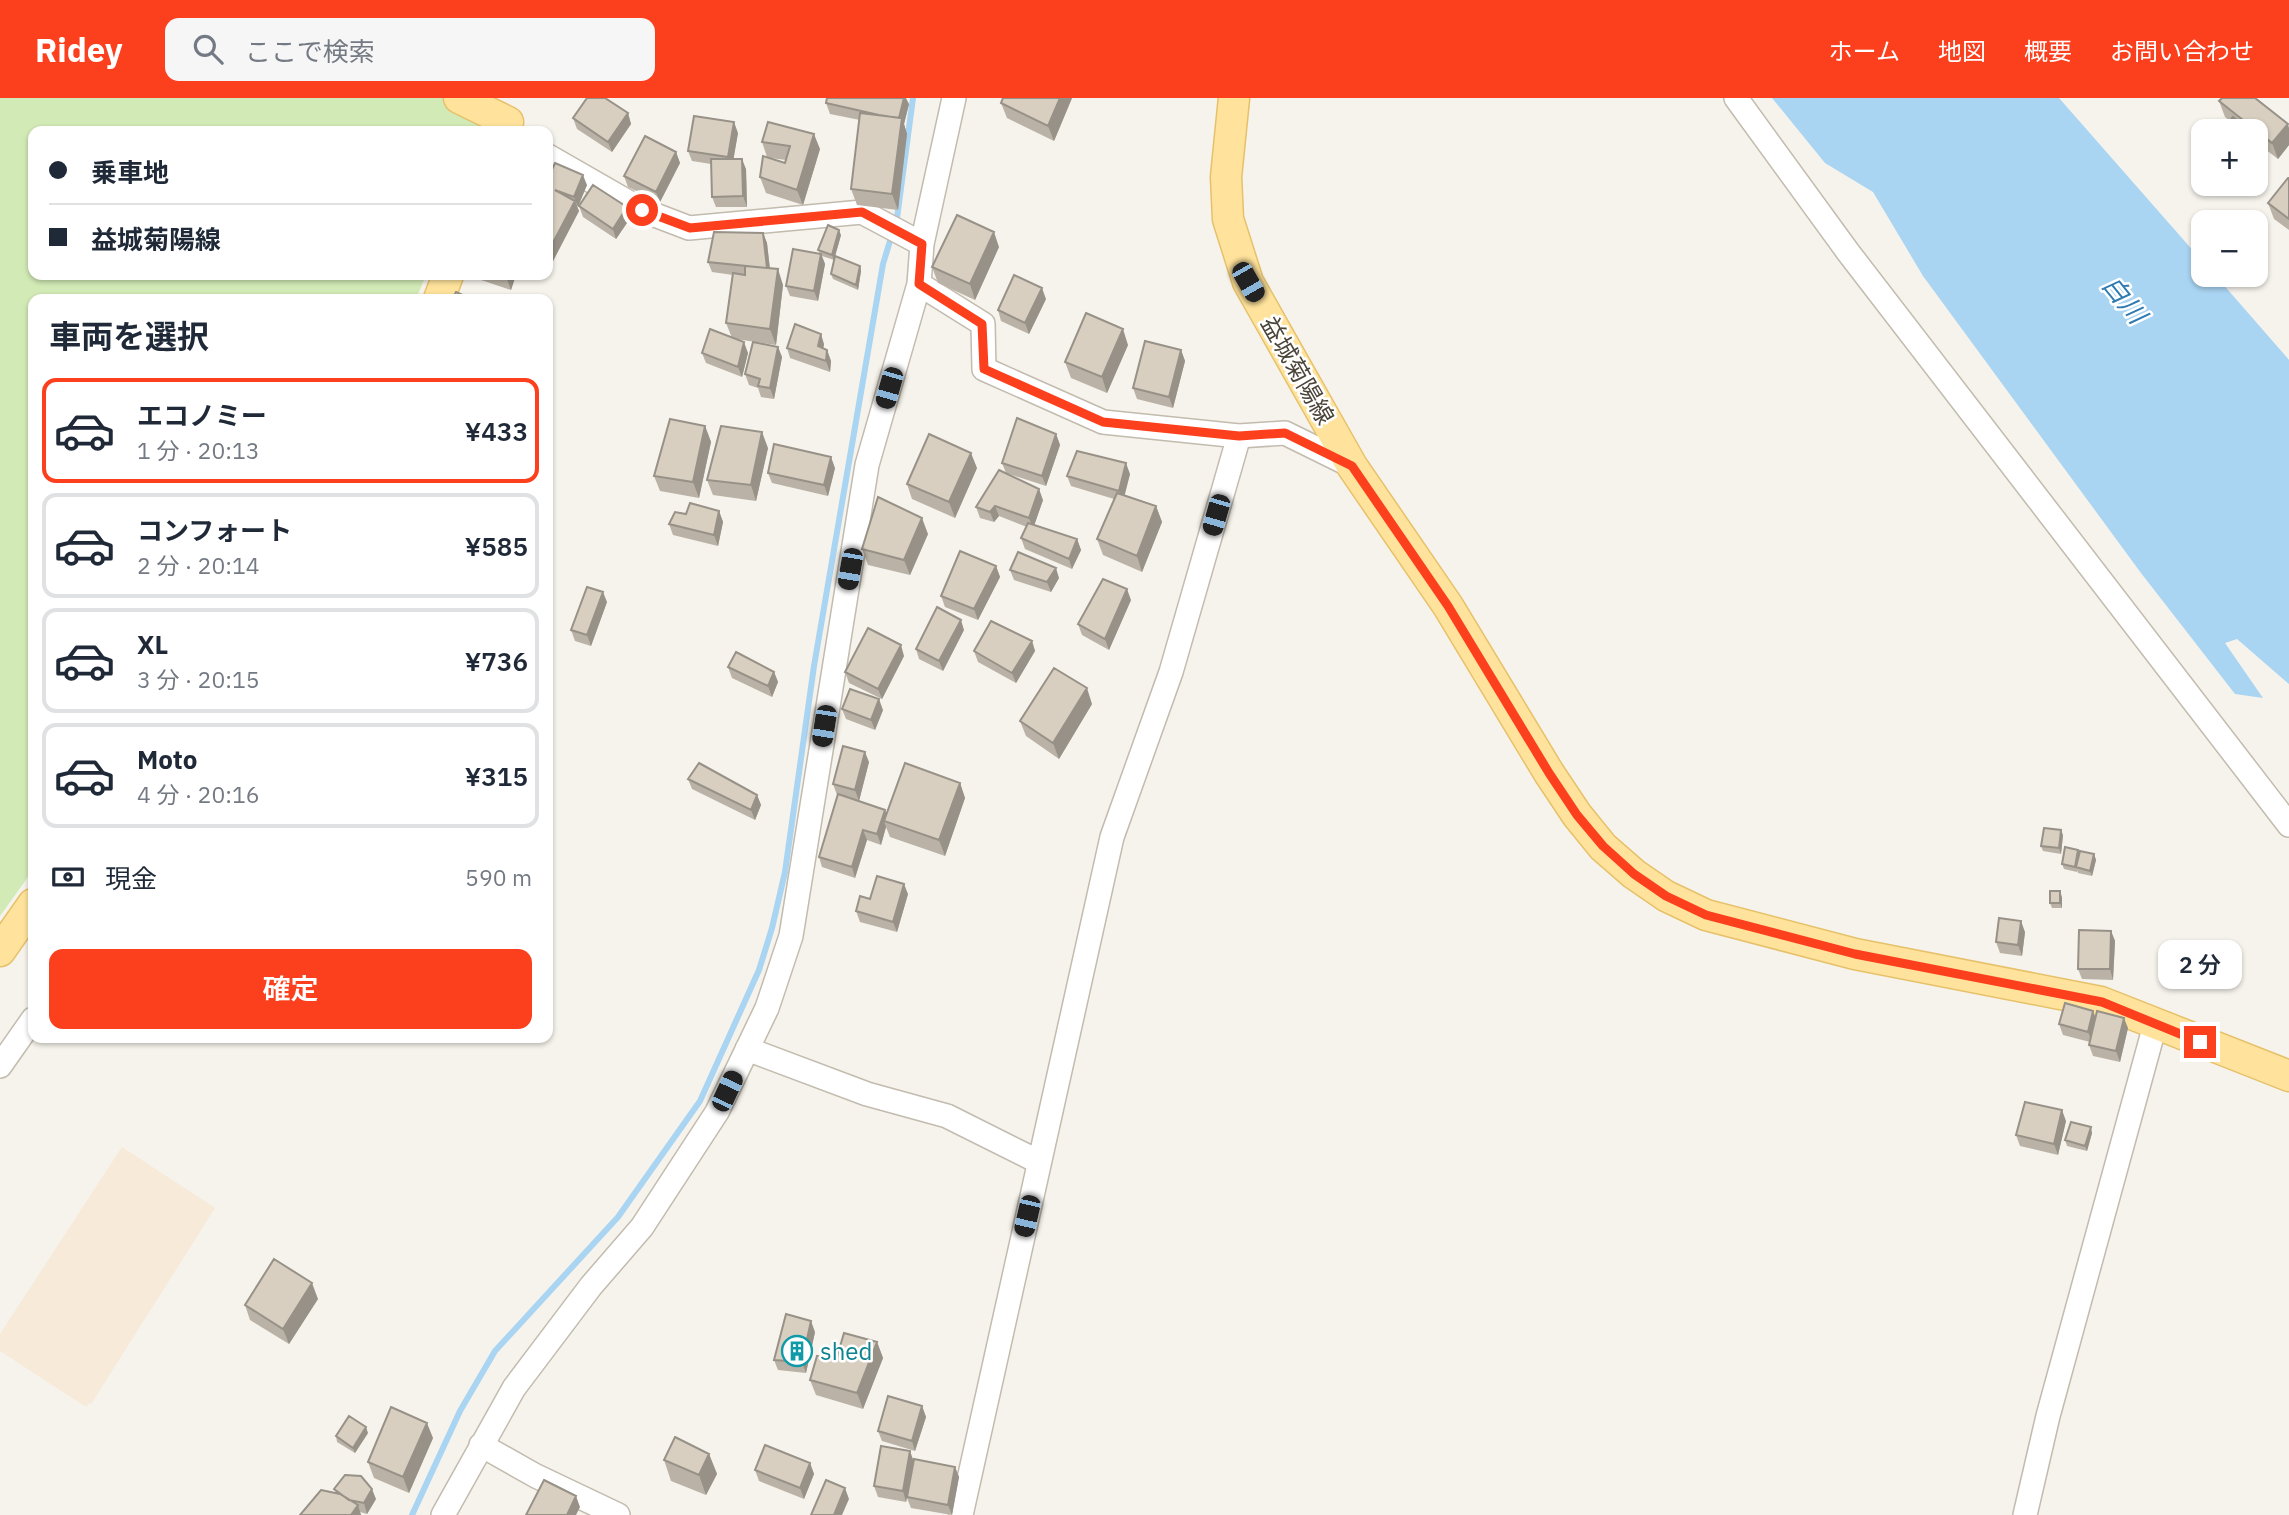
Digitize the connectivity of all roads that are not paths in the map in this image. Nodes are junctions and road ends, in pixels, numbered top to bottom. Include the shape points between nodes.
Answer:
1 (459, 98) edge
2 (954, 98) edge
3 (1234, 98) edge
4 (1736, 98) edge
5 (513, 121) edge
6 (553, 159) edge
7 (922, 244) junction
8 (919, 284) junction
9 (1239, 436) junction
10 (1352, 466) junction
11 (2289, 825) edge
12 (28, 911) edge
13 (0, 951) edge
14 (2155, 1024) junction
15 (28, 1027) edge
16 (747, 1049) junction
17 (0, 1066) edge
18 (2289, 1076) edge
19 (1040, 1162) junction
20 (481, 1445) junction
21 (443, 1515) edge
22 (618, 1515) edge
23 (961, 1515) edge
24 (2025, 1515) edge

1 - 5 main road
2 - 7 street
3 - 10 main road, 益城菊陽線 via 1226,177 1228,219 1248,282
4 - 11 street via 1848,252
6 - 7 street via 642,210 690,228 862,212
7 - 8 street
8 - 9 street via 982,324 984,369 1103,422
8 - 16 street via 867,465 791,936
9 - 10 street via 1285,433
9 - 19 street via 1171,672 1112,837
10 - 14 main road, 益城菊陽線 via 1448,606 1577,815 1603,846 1666,896 1706,915 1855,954 2102,1002
12 - 13 main road
14 - 18 main road, 益城菊陽線
14 - 24 street
15 - 17 street
16 - 19 street via 867,1094 947,1116
16 - 20 street via 717,1112 642,1227 514,1388
19 - 23 street
20 - 21 street
20 - 22 street

